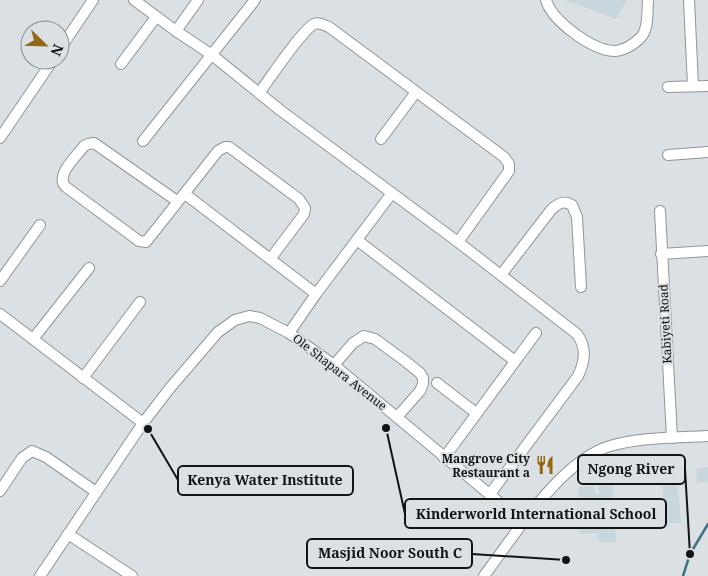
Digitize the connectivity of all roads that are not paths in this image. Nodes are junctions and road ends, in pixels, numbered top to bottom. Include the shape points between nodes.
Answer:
1 (93, 0) edge
2 (134, 0) edge
3 (198, 0) edge
4 (255, 0) edge
5 (546, 0) edge
6 (648, 0) edge
7 (689, 0) edge
8 (156, 17) junction
9 (176, 31) junction
10 (70, 34) edge
11 (212, 55) junction
12 (121, 64) dead end
13 (46, 70) edge
14 (693, 86) junction
15 (708, 86) edge
16 (668, 87) dead end
17 (416, 92) junction
18 (259, 93) junction
19 (0, 138) edge
20 (381, 139) dead end
21 (143, 141) dead end
22 (708, 152) edge
23 (668, 155) dead end
24 (392, 193) junction
25 (181, 197) junction
26 (660, 211) dead end
27 (40, 225) dead end
28 (357, 240) junction
29 (458, 242) junction
30 (708, 251) edge
31 (661, 254) junction
32 (271, 258) junction
33 (89, 268) dead end
34 (501, 275) junction
35 (0, 281) edge
36 (581, 287) dead end
37 (316, 294) junction
38 (140, 302) dead end
39 (0, 314) edge
40 (289, 332) junction
41 (536, 333) dead end
42 (33, 339) junction
43 (515, 361) junction
44 (334, 365) junction
45 (83, 378) junction
46 (437, 383) dead end
47 (476, 413) junction
48 (397, 417) junction
49 (143, 423) junction
50 (708, 436) edge
51 (672, 438) junction
52 (444, 458) junction
53 (0, 491) edge
54 (96, 492) junction
55 (490, 494) junction
56 (524, 523) junction
57 (68, 534) junction
58 (40, 576) edge
59 (132, 576) edge
60 (484, 576) edge

1 - 10 street
2 - 8 street
3 - 9 street
4 - 11 street
5 - 6 street via 560,21 585,41 614,51 642,37
7 - 14 street
8 - 9 street
8 - 12 street
9 - 11 street
11 - 18 street
11 - 21 street
13 - 19 street
14 - 15 street
14 - 16 street
17 - 18 street via 320,23 312,25 302,36
17 - 20 street
17 - 29 street via 509,164 506,176
18 - 24 street
22 - 23 street
24 - 28 street
24 - 29 street
25 - 25 street via 148,240 143,242 66,187 62,179 84,146 94,143
25 - 32 street
25 - 32 street via 218,151 226,146 231,148 298,199 305,208 304,214
26 - 31 street, Kabiyeti Road
27 - 35 street
28 - 37 street
28 - 43 street
29 - 34 street
30 - 31 street
31 - 51 street, Kabiyeti Road
32 - 37 street
33 - 42 street
34 - 36 street via 551,210 564,202 572,206 577,217
34 - 55 street via 577,334 584,350 578,376
37 - 40 street
38 - 45 street
39 - 42 street
40 - 44 street, Ole Shapara Avenue
40 - 49 street, Ole Shapara Avenue via 256,316 226,325 194,358
41 - 43 street
42 - 45 street
43 - 47 street
44 - 48 street, Ole Shapara Avenue
44 - 48 street via 353,343 369,336 420,373 422,388
45 - 49 street
46 - 47 street
47 - 52 street
48 - 52 street, Ole Shapara Avenue
49 - 54 street, Ole Shapara Avenue
50 - 51 street
51 - 56 street via 609,447 585,458 555,485
52 - 55 street, Ole Shapara Avenue
53 - 54 street via 22,458 32,451
54 - 57 street, Ole Shapara Avenue
55 - 56 street, Ole Shapara Avenue
56 - 60 street
57 - 58 street, Ole Shapara Avenue
57 - 59 street

